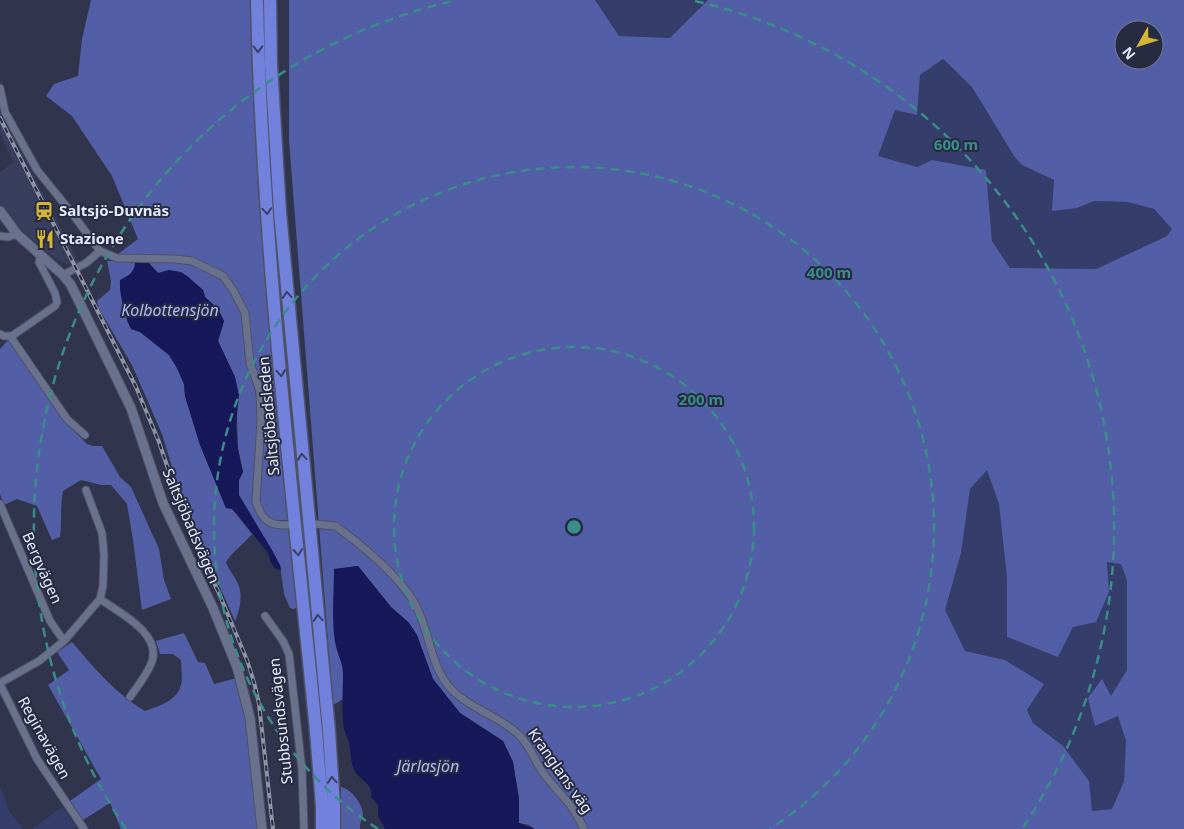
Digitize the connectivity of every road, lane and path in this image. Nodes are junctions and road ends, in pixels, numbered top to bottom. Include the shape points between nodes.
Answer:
1 (257, 0) edge
2 (270, 0) edge
3 (0, 88) edge
4 (0, 211) edge
5 (17, 234) junction
6 (0, 236) edge
7 (100, 250) junction
8 (41, 255) junction
9 (63, 275) junction
10 (0, 334) edge
11 (10, 336) junction
12 (85, 435) dead end
13 (86, 490) dead end
14 (0, 504) edge
15 (315, 524) dead end
16 (290, 525) dead end
17 (100, 599) junction
18 (264, 616) dead end
19 (64, 641) junction
20 (0, 684) edge
21 (130, 697) dead end
22 (84, 829) edge
23 (262, 829) edge
24 (304, 829) edge
25 (322, 829) edge
26 (334, 829) edge
27 (584, 829) edge

1 -> 25 highway, Saltsjöbadsleden via 267,213 316,731
26 -> 2 highway, Saltsjöbadsleden via 328,730 280,212
3 - 7 street via 5,112 37,170
4 - 5 street, Saltsjöbadsvägen
5 - 6 street
5 - 8 street, Saltsjöbadsvägen
7 - 9 street via 86,263
7 - 16 street via 117,258 192,261 223,276 233,290 244,313 250,363 260,391 256,501 266,521 276,526
8 - 9 street, Saltsjöbadsvägen
8 - 11 street via 40,265 57,302
9 - 23 street, Saltsjöbadsvägen via 77,296 131,408 163,503 237,667 250,718
10 - 11 street
11 - 12 street via 67,419
13 - 17 street via 102,533 104,563
14 - 19 street, Bergvägen via 50,621
15 - 27 street, Kranglans väg via 335,526 341,530 402,586 414,602 436,666 451,688 520,736
17 - 19 street
17 - 21 street via 141,628 154,649 152,664
18 - 24 street, Stubbsundsvägen via 289,654 302,770
19 - 20 street via 39,661
20 - 22 street, Reginavägen via 37,759

